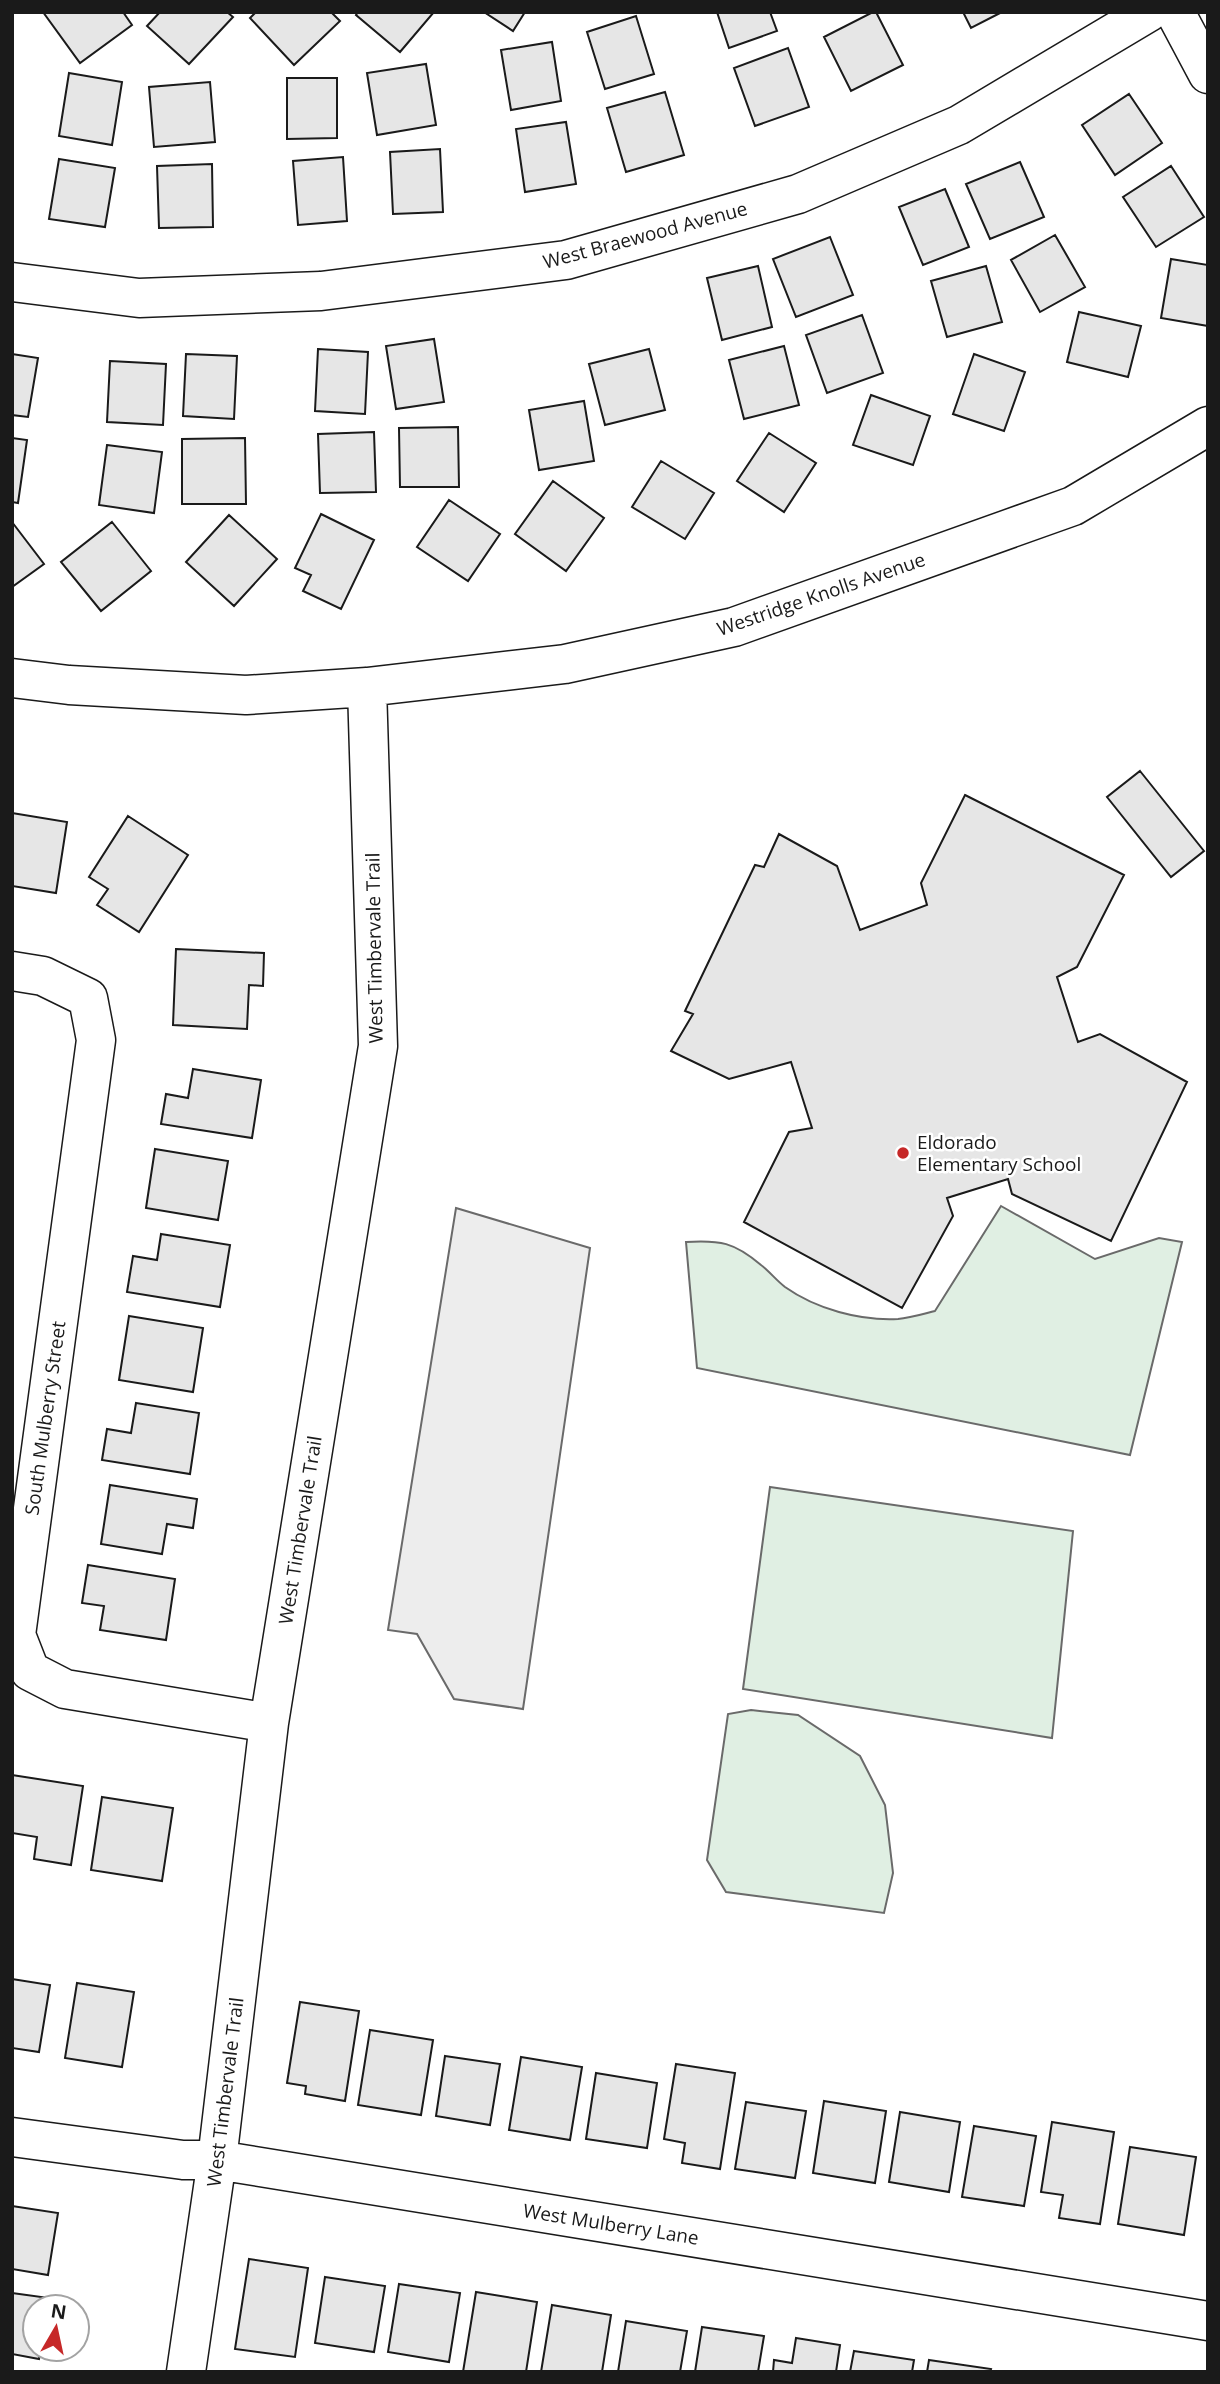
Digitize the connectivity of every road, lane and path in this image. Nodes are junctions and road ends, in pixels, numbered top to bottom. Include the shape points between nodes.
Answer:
1 (1149, 12) edge
2 (1175, 12) edge
3 (1208, 75) edge
4 (12, 282) edge
5 (1208, 426) edge
6 (12, 678) edge
7 (367, 687) junction
8 (12, 971) edge
9 (269, 1723) junction
10 (12, 2137) edge
11 (217, 2161) junction
12 (1208, 2321) edge
13 (186, 2372) edge

1 - 4 street, West Braewood Avenue via 959,125 810,189 566,260 321,291 181,297 139,298
2 - 3 street
5 - 7 street, Westridge Knolls Avenue via 1073,506 734,627 565,664
6 - 7 street, Westridge Knolls Avenue via 246,695
7 - 9 street, West Timbervale Trail via 378,1046
8 - 9 street, South Mulberry Street via 43,976 88,999 96,1040 16,1635 30,1671 65,1689
9 - 11 street, West Timbervale Trail
10 - 11 street, West Mulberry Lane
11 - 12 street, West Mulberry Lane
11 - 13 street, West Timbervale Trail

